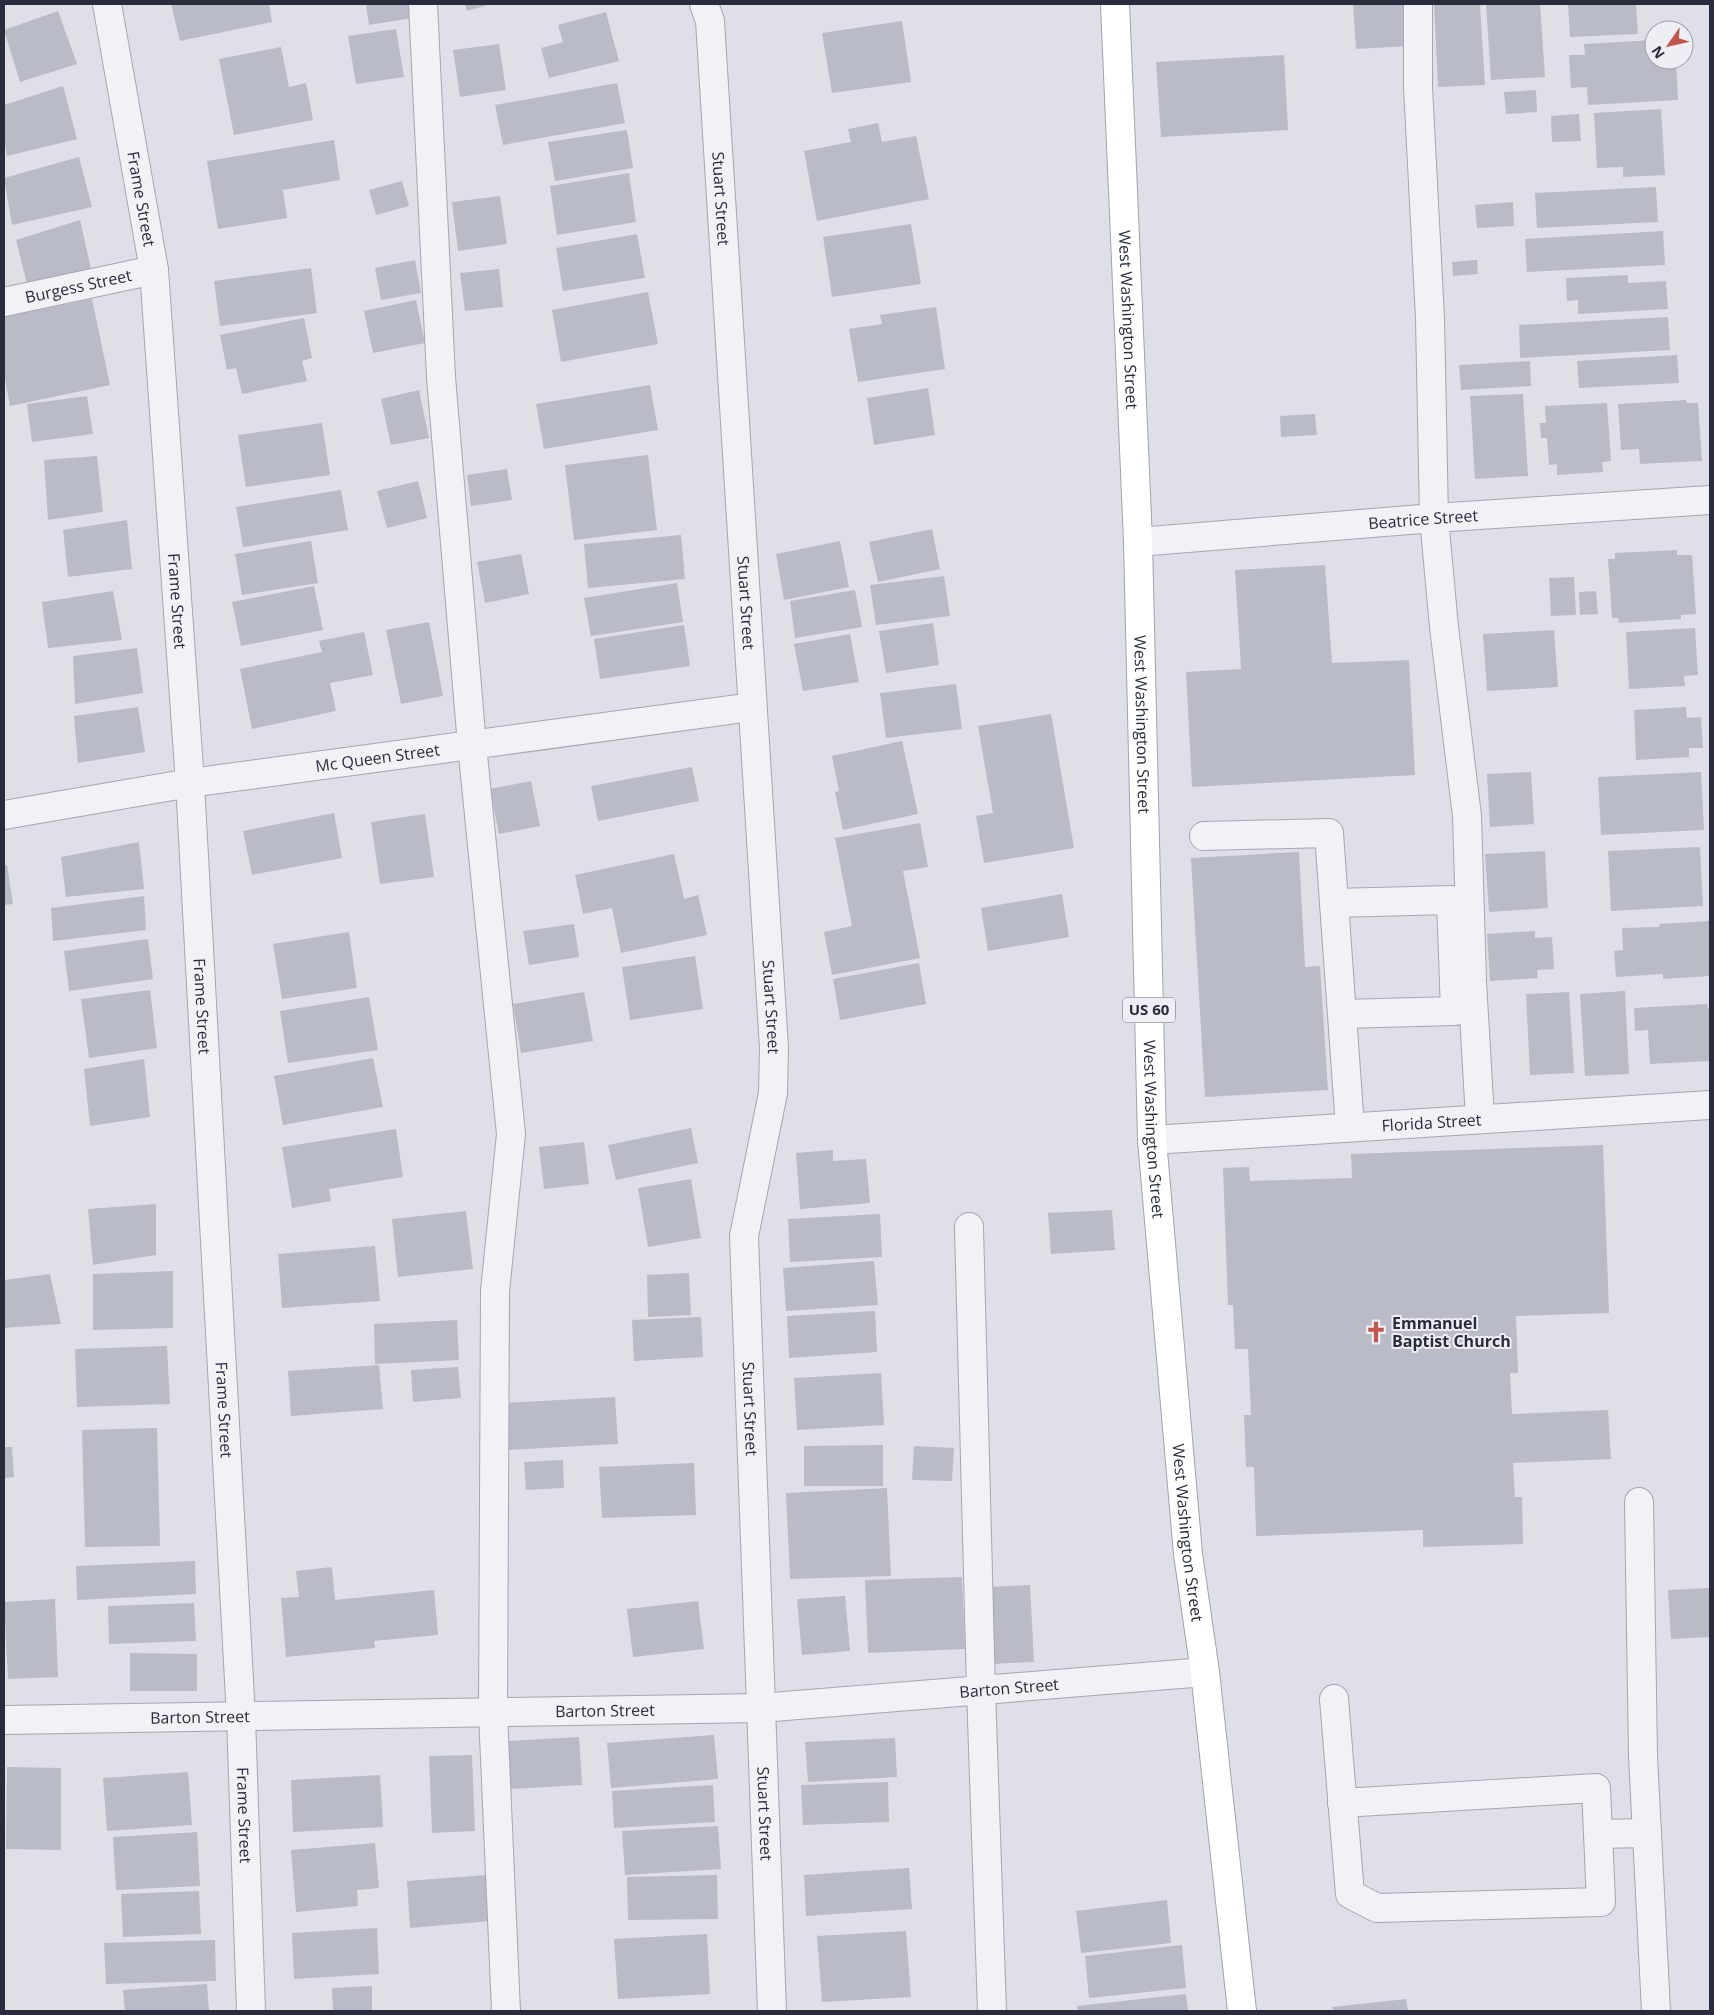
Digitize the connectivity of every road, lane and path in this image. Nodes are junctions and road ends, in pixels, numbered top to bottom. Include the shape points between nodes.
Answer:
1 (107, 4) edge
2 (424, 4) edge
3 (704, 4) edge
4 (1115, 4) edge
5 (1418, 4) edge
6 (154, 270) junction
7 (4, 302) edge
8 (1710, 500) edge
9 (1434, 518) junction
10 (1138, 542) junction
11 (752, 707) junction
12 (472, 745) junction
13 (190, 783) junction
14 (4, 815) edge
15 (1204, 836) dead end
16 (1334, 903) junction
17 (1342, 1014) junction
18 (1710, 1105) edge
19 (1480, 1119) junction
20 (1350, 1127) junction
21 (1152, 1140) junction
22 (969, 1226) dead end
23 (1640, 1502) dead end
24 (1205, 1672) junction
25 (981, 1690) junction
26 (1334, 1699) dead end
27 (761, 1708) junction
28 (493, 1713) junction
29 (241, 1717) junction
30 (4, 1720) edge
31 (1342, 1803) junction
32 (1648, 1833) junction
33 (1598, 1834) junction
34 (251, 2011) edge
35 (506, 2011) edge
36 (772, 2011) edge
37 (992, 2011) edge
38 (1242, 2011) edge
39 (1656, 2011) edge

1 - 6 street, Frame Street
2 - 12 street via 441,377
3 - 11 street, Stuart Street via 710,21
4 - 10 main road, West Washington Street / US 60
5 - 9 street via 1418,88 1430,318
6 - 7 street, Burgess Street
6 - 13 street, Frame Street
8 - 9 street, Beatrice Street
9 - 10 street, Beatrice Street
9 - 19 street via 1467,816
10 - 21 main road, West Washington Street / US 60
11 - 12 street, Mc Queen Street
11 - 27 street, Stuart Street via 774,1048 773,1093 744,1236
12 - 13 street, Mc Queen Street
12 - 28 street via 511,1134 495,1291
13 - 14 street, Mc Queen Street
13 - 29 street, Frame Street
15 - 16 street via 1329,833
16 - 17 street
16 - 17 street via 1451,900 1455,1011
17 - 20 street
18 - 19 street, Florida Street
19 - 20 street, Florida Street
20 - 21 street, Florida Street
21 - 24 main road, West Washington Street / US 60 via 1188,1554
22 - 25 street
23 - 32 street via 1643,1756
24 - 25 street, Barton Street
24 - 38 main road, West Washington Street / US 60
25 - 27 street, Barton Street
25 - 37 street
26 - 31 street
27 - 28 street, Barton Street
27 - 36 street, Stuart Street
28 - 29 street, Barton Street
28 - 35 street
29 - 30 street, Barton Street
29 - 34 street, Frame Street
31 - 33 street via 1596,1788
31 - 33 street via 1350,1894 1377,1908 1601,1902
32 - 33 street
32 - 39 street

